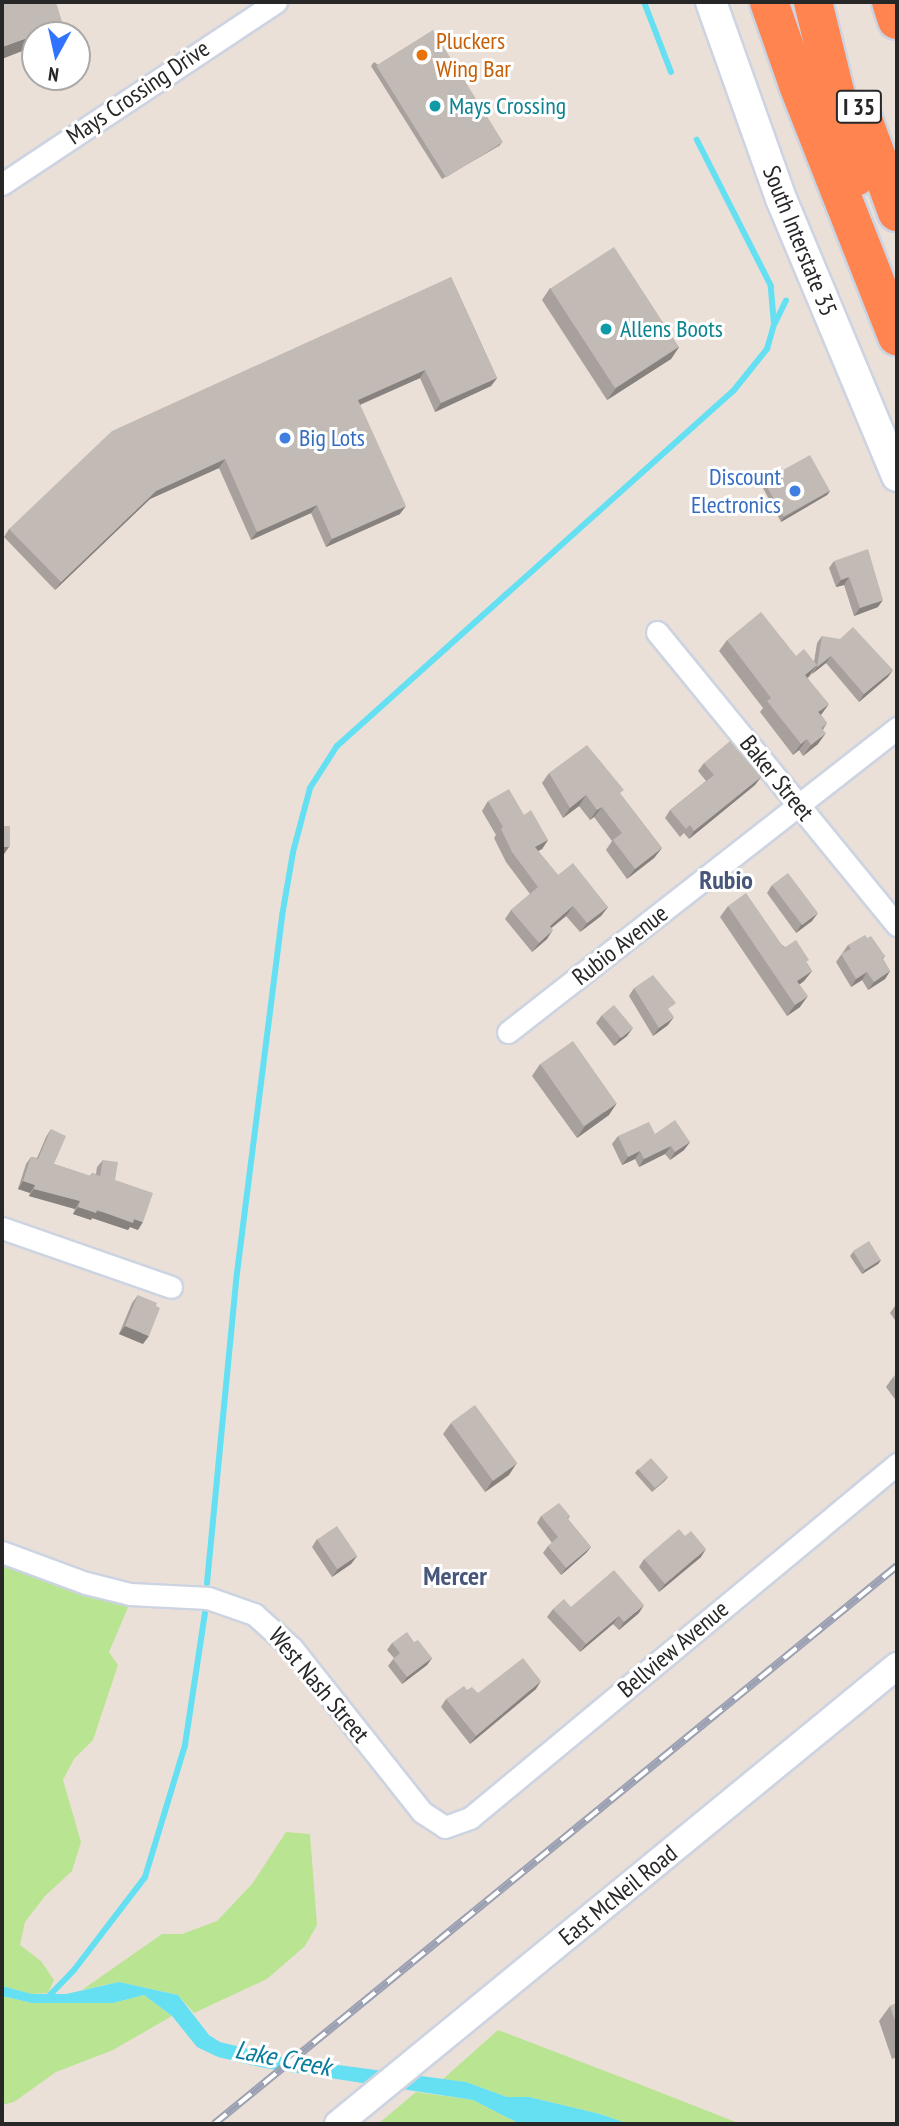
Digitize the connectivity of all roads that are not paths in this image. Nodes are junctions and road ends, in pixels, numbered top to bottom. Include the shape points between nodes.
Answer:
1 (276, 2) edge
2 (711, 2) edge
3 (769, 2) edge
4 (813, 2) edge
5 (820, 2) edge
6 (891, 2) edge
7 (897, 20) edge
8 (2, 184) edge
9 (897, 212) edge
10 (897, 334) edge
11 (897, 476) edge
12 (657, 632) dead end
13 (897, 728) edge
14 (799, 804) junction
15 (897, 925) edge
16 (508, 1032) dead end
17 (2, 1228) edge
18 (171, 1287) dead end
19 (897, 1464) edge
20 (2, 1552) edge
21 (897, 1666) edge
22 (445, 1827) joint
23 (338, 2124) edge

1 - 8 street, Mays Crossing Drive
2 - 11 main road, South Interstate 35 via 782,201
3 - 10 highway
4 - 10 highway
5 - 9 highway, I 35
6 - 7 highway
12 - 14 street, Baker Street
13 - 14 street, Rubio Avenue
14 - 15 street, Baker Street
14 - 16 street, Rubio Avenue
17 - 18 street
19 - 22 street, Bellview Avenue via 470,1818
20 - 22 street, West Nash Street via 130,1594 208,1598 254,1614 292,1648 422,1812
21 - 23 street, East McNeil Road

